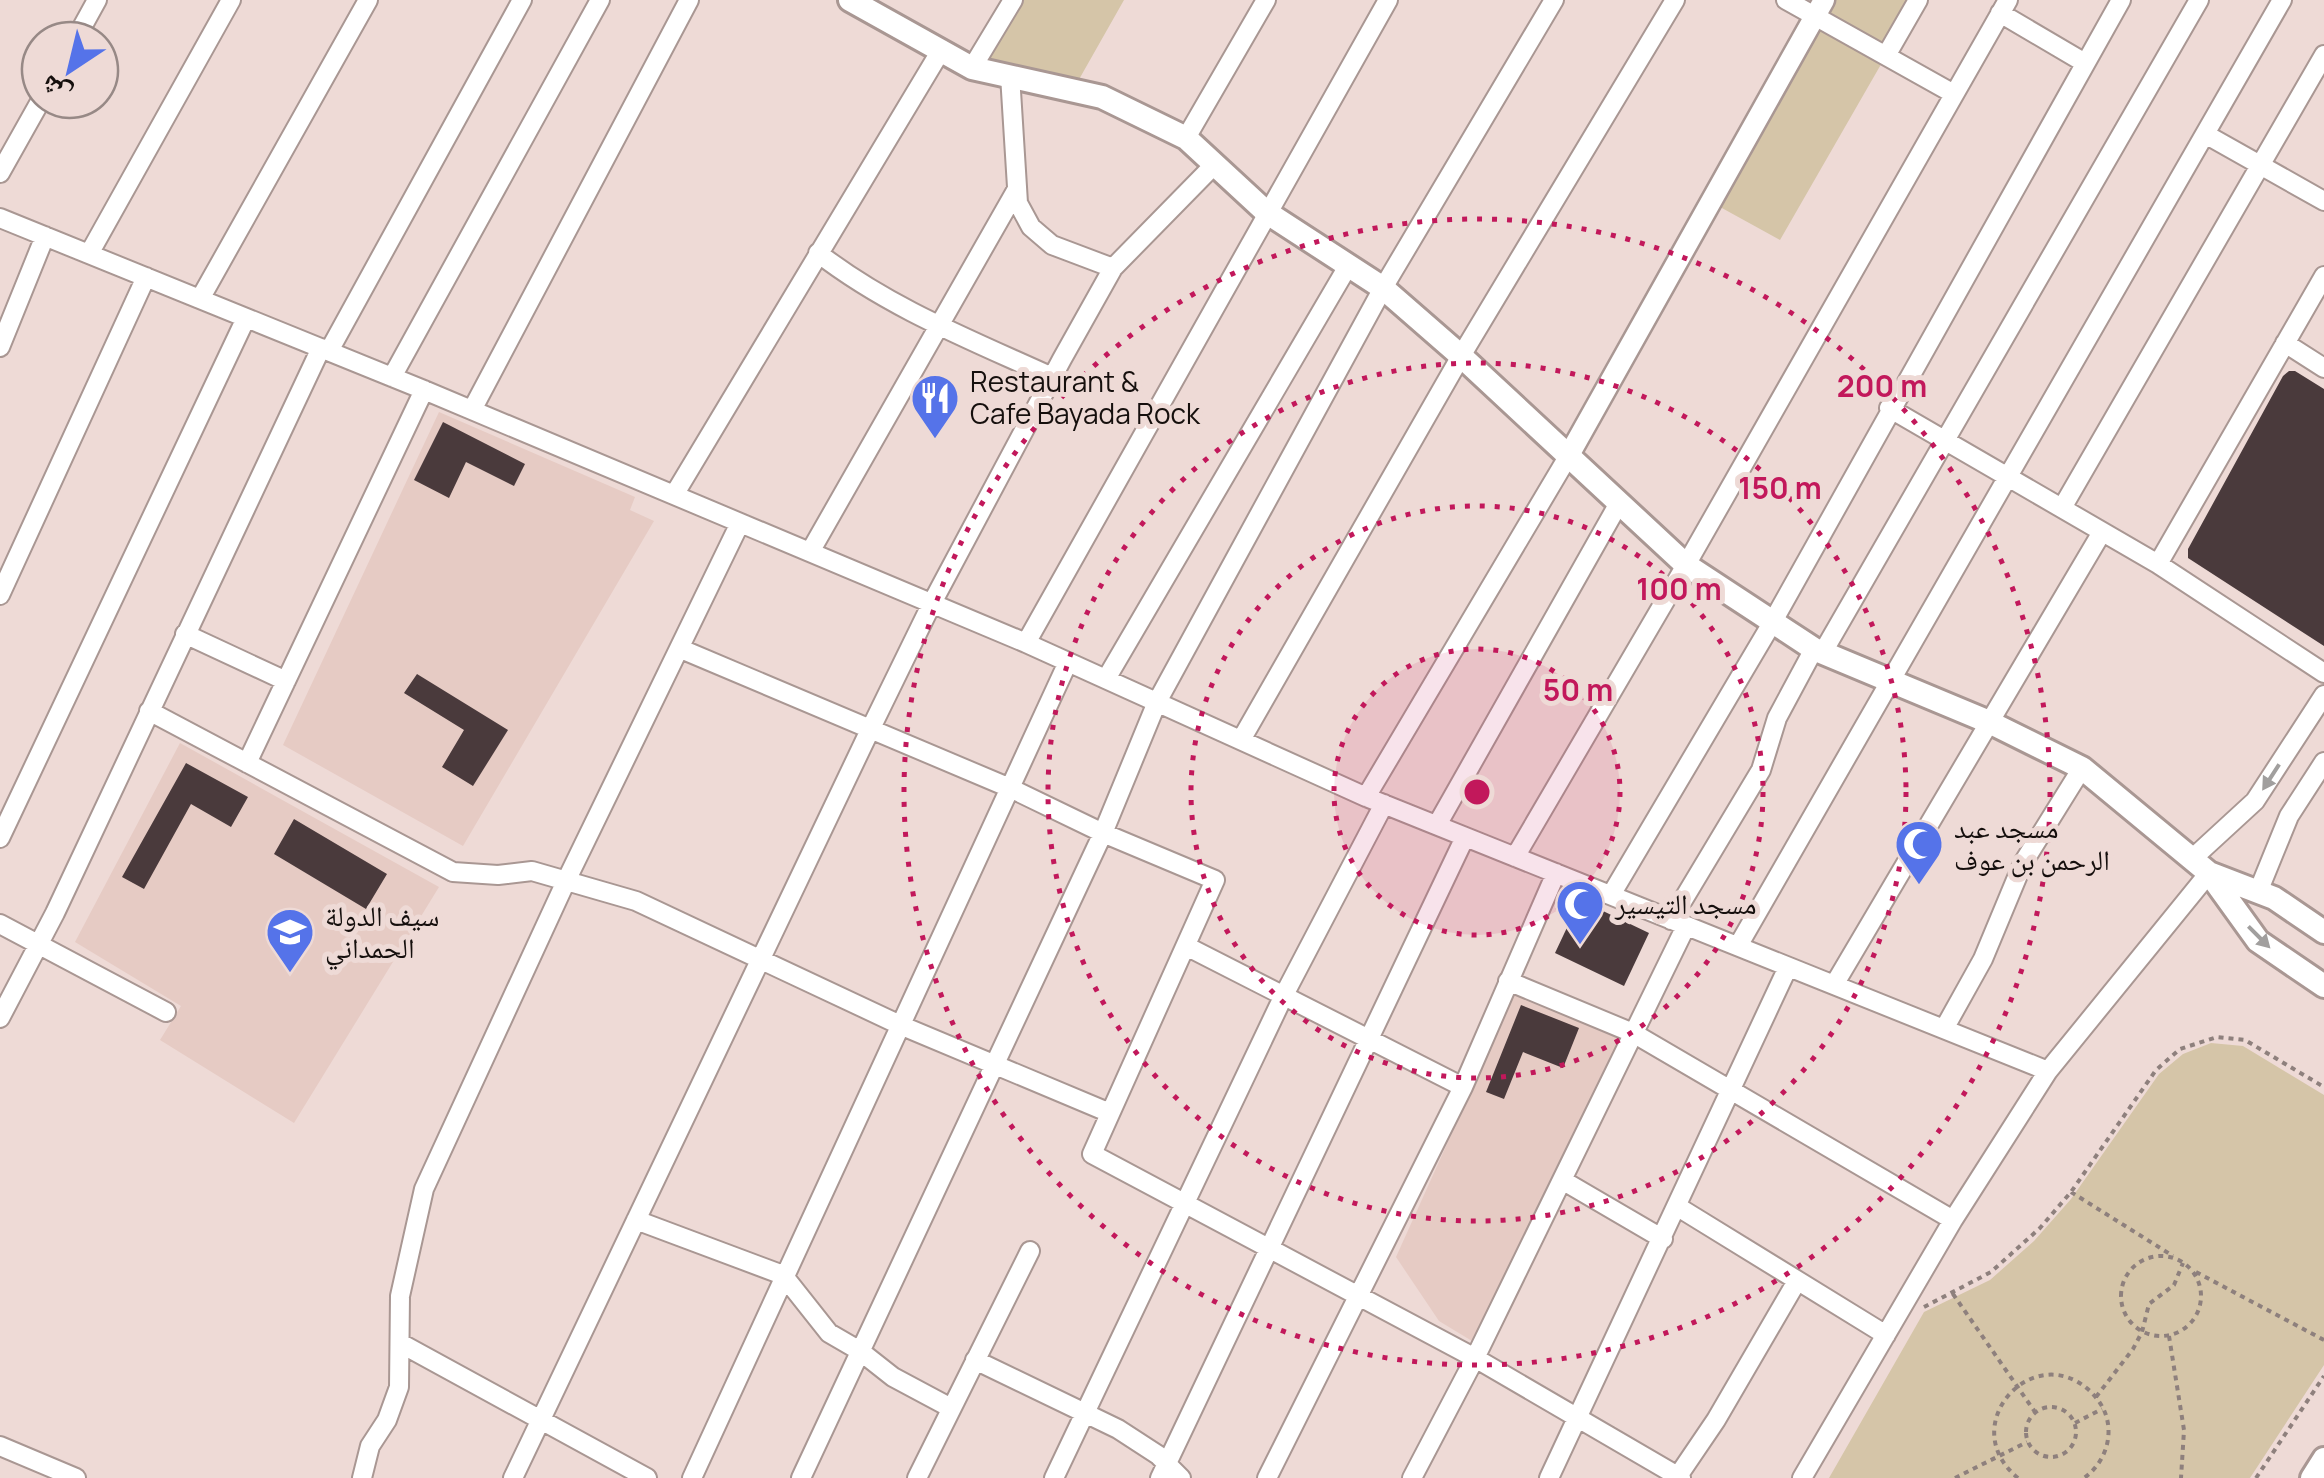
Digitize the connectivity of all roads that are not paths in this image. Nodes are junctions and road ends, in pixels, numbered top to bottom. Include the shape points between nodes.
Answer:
1 (231, 0) edge
2 (368, 0) edge
3 (522, 0) edge
4 (600, 0) edge
5 (689, 0) edge
6 (850, 0) edge
7 (1013, 0) edge
8 (1266, 0) edge
9 (1388, 0) edge
10 (1554, 0) edge
11 (1676, 0) edge
12 (1786, 0) edge
13 (1918, 0) edge
14 (2121, 0) edge
15 (2199, 0) edge
16 (2282, 0) edge
17 (2004, 6) edge
18 (1820, 8) edge
19 (886, 10) edge
20 (940, 52) junction
21 (1887, 54) junction
22 (2324, 54) edge
23 (2086, 62) junction
24 (972, 68) junction
25 (1010, 75) junction
26 (1954, 94) junction
27 (30, 120) edge
28 (2204, 134) junction
29 (1186, 138) junction
30 (1215, 164) junction
31 (2260, 165) junction
32 (0, 173) edge
33 (1017, 189) junction
34 (2324, 201) edge
35 (1266, 212) junction
36 (0, 218) edge
37 (46, 236) junction
38 (818, 253) junction
39 (89, 254) junction
40 (1348, 266) junction
41 (1113, 268) junction
42 (2324, 276) edge
43 (146, 277) junction
44 (1383, 288) junction
45 (200, 299) junction
46 (246, 318) junction
47 (937, 325) junction
48 (2285, 343) junction
49 (0, 348) edge
50 (325, 350) junction
51 (1461, 356) junction
52 (2324, 368) edge
53 (392, 377) junction
54 (1052, 377) junction
55 (424, 390) junction
56 (1890, 408) junction
57 (472, 410) junction
58 (1945, 440) junction
59 (1569, 455) junction
60 (2007, 476) junction
61 (674, 495) junction
62 (1619, 503) junction
63 (2062, 508) junction
64 (740, 523) junction
65 (2102, 532) junction
66 (810, 552) junction
67 (2158, 564) junction
68 (1686, 566) junction
69 (0, 595) edge
70 (932, 603) junction
71 (1772, 623) junction
72 (185, 634) junction
73 (1026, 643) junction
74 (681, 649) junction
75 (1819, 650) junction
76 (1068, 662) junction
77 (2324, 673) edge
78 (1106, 679) junction
79 (1890, 680) junction
80 (286, 681) junction
81 (2324, 695) edge
82 (1157, 702) junction
83 (148, 711) junction
84 (1989, 722) junction
85 (870, 730) junction
86 (1240, 740) junction
87 (2324, 762) edge
88 (247, 763) junction
89 (2082, 768) junction
90 (1010, 788) junction
91 (1375, 801) junction
92 (1437, 826) junction
93 (1103, 833) junction
94 (1465, 836) junction
95 (0, 838) edge
96 (1514, 856) junction
97 (2201, 866) junction
98 (1556, 873) junction
99 (566, 880) junction
100 (2258, 892) junction
101 (1611, 895) junction
102 (1679, 923) junction
103 (0, 924) edge
104 (2324, 932) edge
105 (39, 944) junction
106 (1186, 946) junction
107 (1738, 946) junction
108 (758, 960) junction
109 (1788, 967) junction
110 (1508, 980) junction
111 (1834, 985) junction
112 (2324, 986) edge
113 (1284, 995) junction
114 (166, 1012) dead end
115 (0, 1018) edge
116 (900, 1026) junction
117 (1944, 1029) junction
118 (1633, 1033) junction
119 (1370, 1039) junction
120 (993, 1064) junction
121 (2048, 1071) junction
122 (1463, 1087) junction
123 (1732, 1090) junction
124 (1110, 1113) junction
125 (1562, 1180) junction
126 (1185, 1203) junction
127 (1678, 1207) junction
128 (636, 1220) junction
129 (1953, 1220) junction
130 (1663, 1240) junction
131 (1272, 1248) junction
132 (1030, 1251) dead end
133 (782, 1275) junction
134 (1797, 1281) junction
135 (1358, 1294) junction
136 (1886, 1335) junction
137 (400, 1343) junction
138 (860, 1351) junction
139 (1475, 1358) junction
140 (975, 1360) junction
141 (951, 1408) junction
142 (1085, 1413) junction
143 (542, 1418) junction
144 (1578, 1418) junction
145 (0, 1446) edge
146 (2324, 1459) edge
147 (1164, 1471) edge
148 (1680, 1477) edge
149 (76, 1478) edge
150 (362, 1478) edge
151 (514, 1478) edge
152 (647, 1478) edge
153 (692, 1478) edge
154 (801, 1478) edge
155 (917, 1478) edge
156 (1054, 1478) edge
157 (1181, 1478) edge
158 (1268, 1478) edge
159 (1412, 1478) edge
160 (1548, 1478) edge
161 (1802, 1478) edge
162 (2312, 1478) edge

1 - 39 street
2 - 45 street
3 - 50 street
4 - 53 street
5 - 57 street
6 - 19 main road
7 - 24 street
8 - 29 street
9 - 35 street
10 - 44 street
11 - 51 street
12 - 18 street
13 - 21 street
14 - 23 street
15 - 58 street
16 - 28 street
17 - 23 street
17 - 26 street
18 - 21 street
18 - 59 street
19 - 20 main road
20 - 24 main road
20 - 38 street
21 - 26 street
22 - 31 street
23 - 56 street
24 - 25 main road
25 - 29 main road via 1102,96
25 - 33 street
26 - 68 street
27 - 32 street
28 - 31 street
28 - 60 street
29 - 30 main road
30 - 35 main road
30 - 41 street
31 - 34 street
31 - 63 street
33 - 41 street via 1031,226 1052,245
33 - 47 street
35 - 40 main road
35 - 73 street
36 - 37 street
37 - 39 street
37 - 49 street
38 - 47 street
38 - 61 street
39 - 43 street
40 - 44 main road
40 - 78 street
41 - 54 street
42 - 48 street
43 - 45 street
43 - 69 street
44 - 51 main road
44 - 82 street
45 - 46 street
46 - 50 street
46 - 95 street
47 - 54 street
47 - 66 street
48 - 52 street
48 - 67 street
50 - 53 street
50 - 72 street
51 - 59 main road
51 - 86 street
53 - 55 street
54 - 70 street
55 - 57 street
55 - 80 street
56 - 58 street
56 - 71 street
57 - 61 street
58 - 60 street
58 - 75 street
59 - 62 main road
59 - 91 street
60 - 63 street
60 - 79 street
61 - 64 street
62 - 68 main road
62 - 92 street
63 - 65 street
64 - 66 street
64 - 74 street
65 - 67 street
65 - 84 street
66 - 70 street
67 - 77 street
68 - 71 main road
68 - 96 street
70 - 73 street
70 - 85 street
71 - 75 main road
71 - 101 street
72 - 80 street
72 - 83 street
73 - 76 street
74 - 85 street
74 - 99 street
75 - 79 main road
75 - 102 street via 1777,718 1760,770
76 - 78 street
76 - 90 street
78 - 82 street
79 - 84 main road
79 - 107 street
80 - 88 street
81 -> 97 street via 2254,801
82 - 86 street
82 - 93 street
83 - 88 street
83 - 105 street
84 - 89 main road
84 - 111 street
85 - 90 street
85 - 108 street
86 - 91 street
87 - 100 street via 2288,816
88 - 99 street via 453,872 532,871
89 - 97 main road
89 - 117 street via 2023,862 1983,959
90 - 93 street
90 - 116 street
91 - 92 street
91 - 113 street
92 - 94 street
93 - 106 street via 1215,880
93 - 120 street
94 - 96 street
94 - 119 street
96 - 98 street
97 - 100 main road
97 -> 112 main road via 2258,941
97 - 121 street
98 - 101 street
98 - 110 street
99 - 108 street via 636,901
99 - 137 street via 424,1189 400,1296
100 - 104 main road
101 - 102 street
102 - 107 street
102 - 118 street
103 - 105 street
105 - 114 street
105 - 115 street
106 - 113 street
106 - 124 street
107 - 109 street
108 - 116 street
108 - 128 street
109 - 111 street
109 - 123 street
110 - 118 street
110 - 122 street
111 - 117 street
113 - 119 street
113 - 126 street
116 - 120 street
116 - 133 street
117 - 121 street
118 - 123 street
118 - 125 street
119 - 122 street
119 - 131 street
120 - 124 street
120 - 138 street
121 - 129 street
122 - 135 street
123 - 127 street
123 - 129 street
124 - 126 street via 1092,1154
125 - 130 street
125 - 139 street
126 - 131 street
126 - 142 street
127 - 130 street
127 - 134 street
128 - 133 street
128 - 143 street
129 - 136 street
130 - 144 street
131 - 135 street
131 - 147 street
132 - 140 street
133 - 138 street via 829,1333
133 - 153 street
134 - 136 street
134 - 148 street
135 - 139 street
135 - 158 street
136 - 161 street
137 - 143 street
137 - 150 street via 398,1387
138 - 141 street via 893,1378
138 - 154 street
139 - 144 street
139 - 159 street
140 - 141 street
140 - 142 street
141 - 155 street
142 - 147 street via 1158,1456
142 - 156 street
143 - 151 street
143 - 152 street
144 - 148 street
144 - 160 street
145 - 149 street
146 - 162 main road
147 - 157 street

